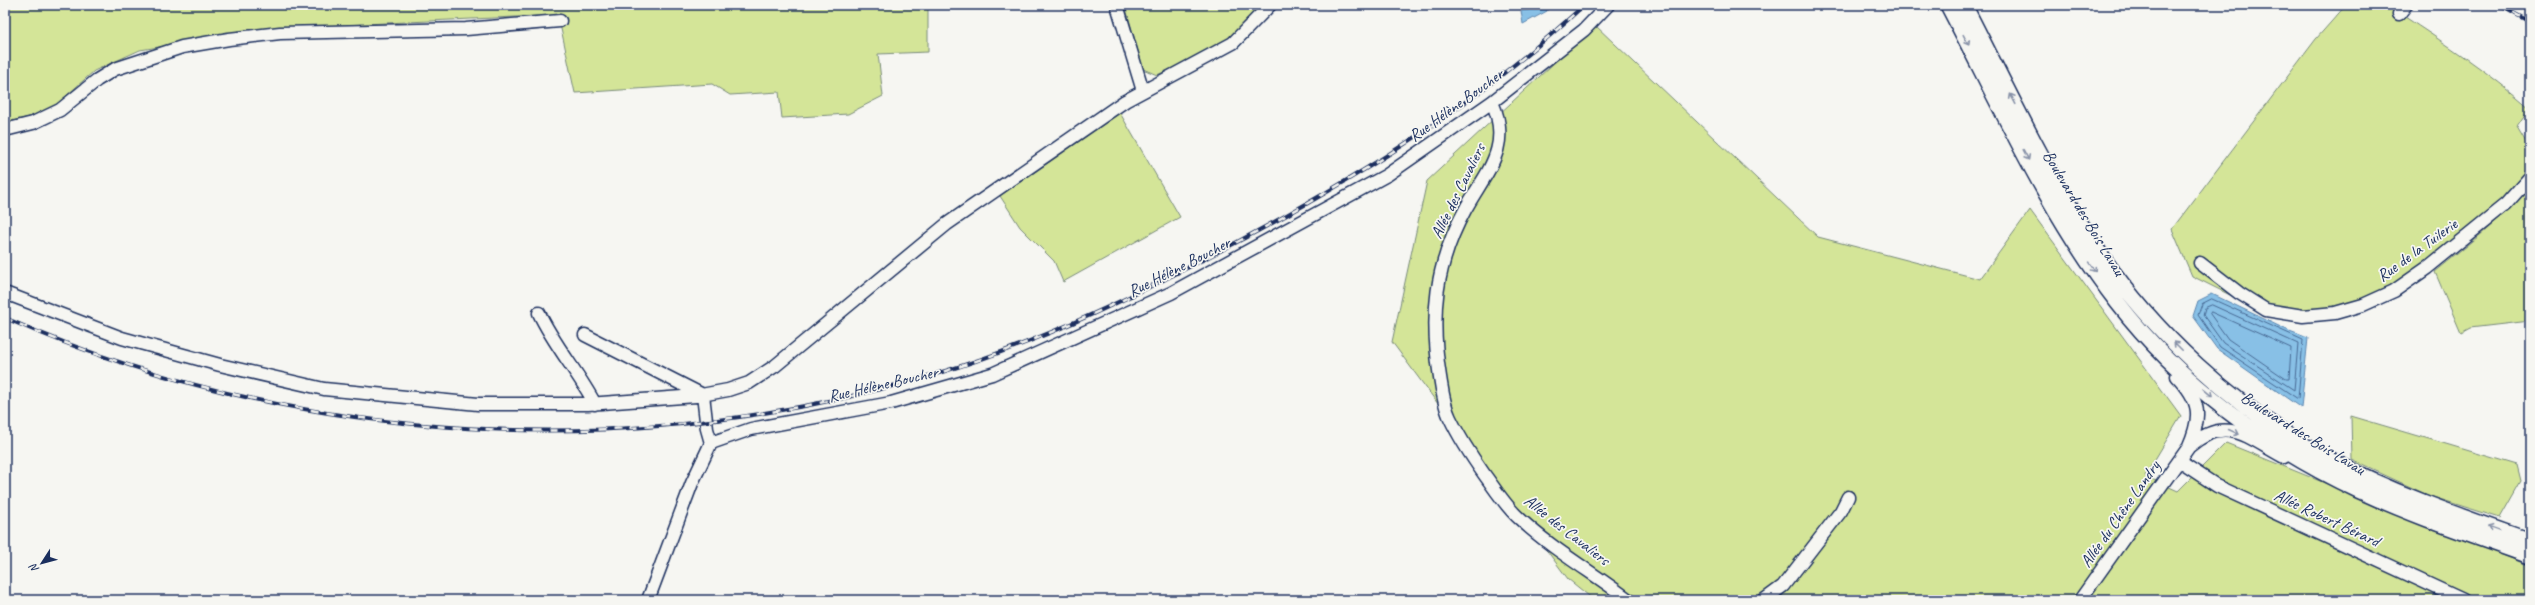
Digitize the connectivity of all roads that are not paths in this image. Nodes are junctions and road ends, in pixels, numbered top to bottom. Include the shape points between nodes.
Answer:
1 (1117, 5) edge
2 (1270, 5) edge
3 (1608, 5) edge
4 (1948, 5) edge
5 (1964, 5) edge
6 (560, 21) dead end
7 (1143, 91) junction
8 (1492, 102) junction
9 (5, 130) edge
10 (2530, 177) edge
11 (2200, 263) dead end
12 (5, 293) edge
13 (539, 313) dead end
14 (2135, 324) junction
15 (585, 335) dead end
16 (703, 395) junction
17 (595, 404) junction
18 (711, 443) junction
19 (2188, 448) junction
20 (2179, 461) junction
21 (2355, 489) junction
22 (1848, 497) dead end
23 (2530, 541) edge
24 (2530, 556) edge
25 (648, 600) edge
26 (1630, 600) edge
27 (1764, 600) edge
28 (2080, 600) edge
29 (2463, 600) edge

1 - 7 street
2 - 7 street via 1233,43
3 - 8 street, Rue Hélène Boucher via 1584,30
4 -> 14 main road, Boulevard des Bois Lavau via 2064,224 2113,297
23 -> 5 main road, Boulevard des Bois Lavau via 2389,488 2329,459 2254,412 2202,370 2128,294 2092,242 2060,189
6 - 9 street via 466,28 280,33 182,48 115,69 60,110 33,123
7 - 16 street via 947,224 775,366 749,383
8 - 18 street, Rue Hélène Boucher via 1387,175 1178,289 992,374 892,403 751,429
8 - 26 street, Allée des Cavaliers via 1499,132 1496,160 1464,211 1448,247 1438,282 1434,309 1435,348 1449,416 1472,457 1519,519
10 - 11 street, Rue de la Tuilerie via 2506,204 2394,291 2363,305 2335,313 2303,316 2266,310
12 - 17 street via 122,338 220,365 324,389 478,404
13 - 17 street via 550,337 580,376
14 - 19 street, Allée du Chêne Landry via 2147,345 2187,387 2197,406 2199,418
14 -> 21 main road, Boulevard des Bois Lavau via 2176,366 2248,426
15 - 16 street
16 - 17 street
16 - 18 street
18 - 25 street via 692,483
19 - 20 street, Allée du Chêne Landry
19 -> 21 street, Allée du Chêne Landry via 2207,432 2228,429 2332,482
20 - 28 street, Allée du Chêne Landry
20 - 29 street, Allée Robert Bérard via 2217,486
21 - 24 main road, Boulevard des Bois Lavau via 2437,523
22 - 27 street via 1841,511 1787,581

